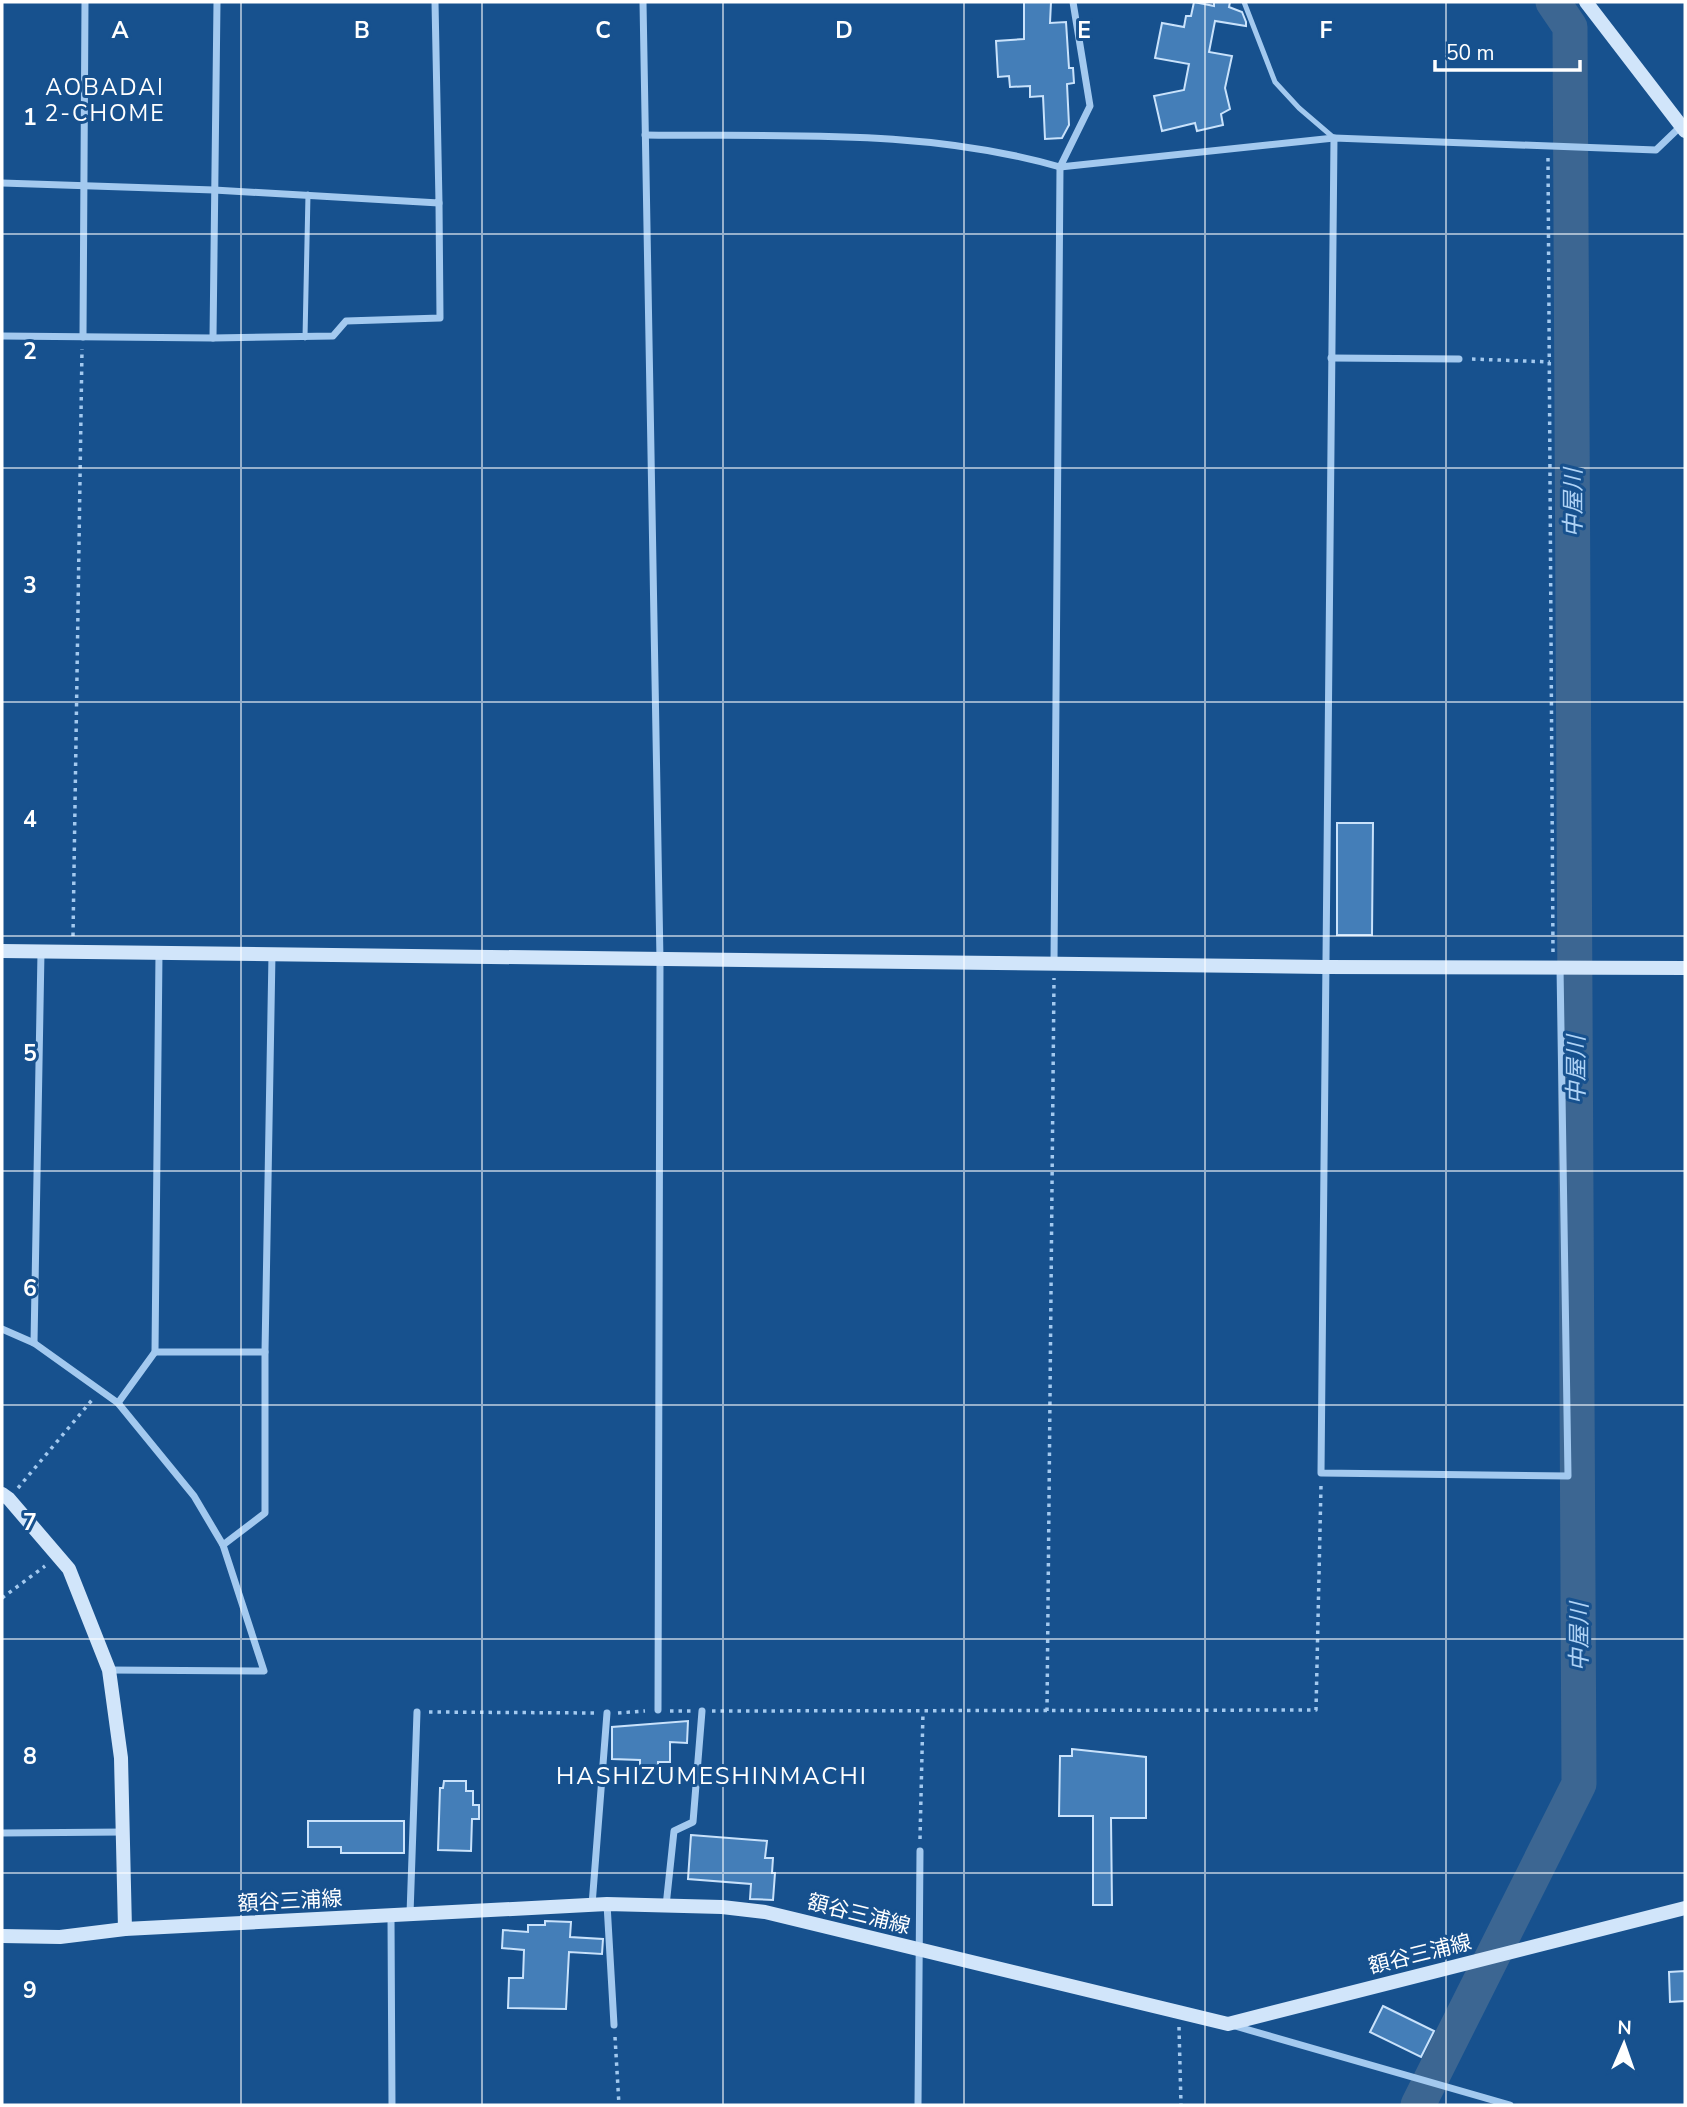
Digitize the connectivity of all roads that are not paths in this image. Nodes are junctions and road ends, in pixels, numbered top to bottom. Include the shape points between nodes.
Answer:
1 (85, 2) edge
2 (217, 2) edge
3 (435, 2) edge
4 (643, 2) edge
5 (1073, 2) edge
6 (1244, 2) edge
7 (1586, 2) edge
8 (1683, 129) edge
9 (645, 135) junction
10 (1334, 138) junction
11 (1060, 167) junction
12 (2, 183) edge
13 (83, 186) junction
14 (214, 190) junction
15 (308, 194) junction
16 (439, 203) junction
17 (2, 336) edge
18 (83, 337) junction
19 (213, 338) junction
20 (305, 338) junction
21 (1331, 358) junction
22 (1459, 359) road end
23 (2, 951) edge
24 (41, 951) junction
25 (159, 953) junction
26 (272, 954) junction
27 (660, 960) junction
28 (1054, 963) junction
29 (1324, 967) junction
30 (1561, 967) junction
31 (1685, 968) edge
32 (2, 1329) edge
33 (34, 1343) junction
34 (155, 1352) junction
35 (265, 1352) junction
36 (118, 1403) junction
37 (6, 1496) edge
38 (223, 1545) junction
39 (109, 1670) junction
40 (658, 1710) road end
41 (702, 1711) road end
42 (417, 1712) road end
43 (607, 1713) road end
44 (124, 1832) junction
45 (2, 1833) edge
46 (920, 1851) road end
47 (600, 1905) junction
48 (666, 1906) junction
49 (1685, 1908) edge
50 (391, 1917) junction
51 (410, 1917) junction
52 (125, 1929) junction
53 (2, 1936) edge
54 (921, 1951) junction
55 (1228, 2024) junction
56 (614, 2025) road end
57 (393, 2105) edge
58 (918, 2105) edge
59 (1510, 2105) edge

1 - 13 street
2 - 14 street
3 - 16 street
4 - 9 street
5 - 11 street via 1090,106
6 - 10 lane via 1275,82
7 - 8 street
8 - 10 street via 1656,149
9 - 11 street via 909,138
9 - 27 street
10 - 11 street
10 - 21 street
11 - 28 street
12 - 13 street
13 - 14 street
13 - 18 street
14 - 15 street
14 - 19 street
15 - 16 street
15 - 20 lane
16 - 20 street via 440,318 346,321 334,336
17 - 18 street
18 - 19 street
19 - 20 street
21 - 22 street
21 - 29 street
23 - 24 street
24 - 25 street
24 - 33 street
25 - 26 street
25 - 34 street
26 - 27 street
26 - 35 street
27 - 28 street
27 - 40 street
28 - 29 street
29 - 30 street
29 - 30 street via 1321,1473 1568,1476
30 - 31 street
32 - 33 street
33 - 36 street
34 - 35 street
34 - 36 street
35 - 38 street via 265,1513
36 - 38 street via 194,1496
37 - 39 street via 69,1569
38 - 39 street via 264,1671
39 - 44 street via 121,1758
41 - 48 street via 693,1822 674,1831
42 - 51 street
43 - 47 street
44 - 45 street
44 - 52 street
46 - 54 street
47 - 48 street, 額谷三浦線
47 - 51 street, 額谷三浦線
47 - 56 street
48 - 54 street, 額谷三浦線 via 765,1912
49 - 55 street, 額谷三浦線
50 - 51 street, 額谷三浦線
50 - 52 street, 額谷三浦線
50 - 57 street
52 - 53 street, 額谷三浦線 via 60,1937
54 - 55 street, 額谷三浦線
54 - 58 street
55 - 59 street

